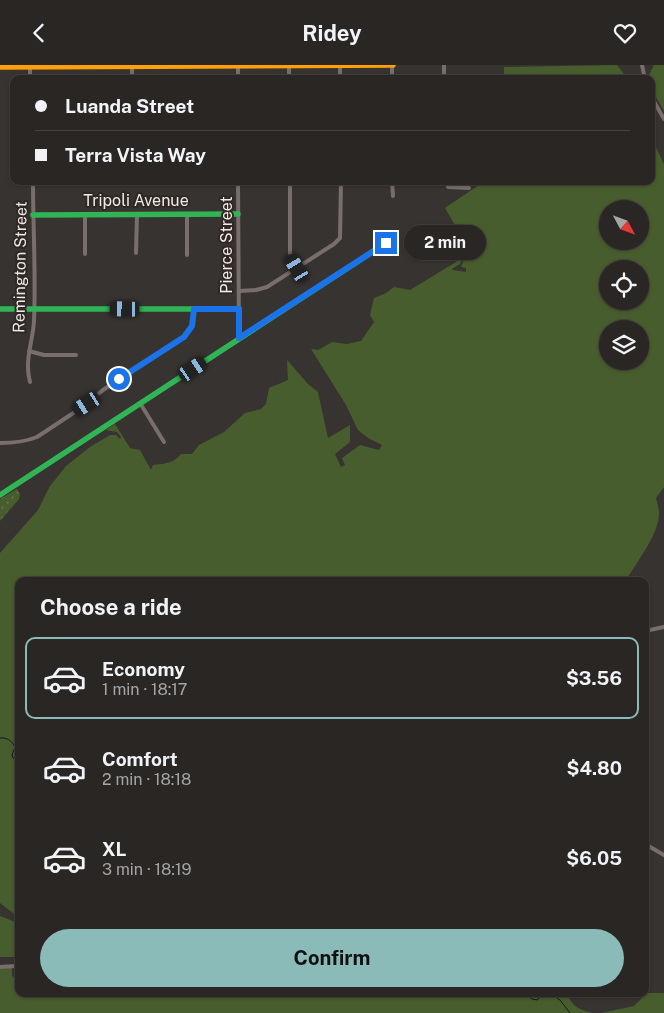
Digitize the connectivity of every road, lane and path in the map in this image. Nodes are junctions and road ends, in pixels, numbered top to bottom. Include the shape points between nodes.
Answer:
1 (100, 65) edge
2 (238, 65) edge
3 (340, 65) edge
4 (393, 65) edge
5 (289, 66) edge
6 (0, 67) edge
7 (30, 67) junction
8 (132, 67) junction
9 (30, 75) edge
10 (132, 75) edge
11 (655, 103) edge
12 (664, 119) edge
13 (33, 185) edge
14 (238, 185) edge
15 (290, 185) edge
16 (340, 185) edge
17 (392, 185) edge
18 (448, 185) edge
19 (469, 188) dead end
20 (392, 196) dead end
21 (85, 214) junction
22 (137, 214) junction
23 (187, 214) junction
24 (238, 214) junction
25 (33, 215) junction
26 (386, 243) dead end
27 (136, 253) dead end
28 (84, 255) dead end
29 (187, 255) dead end
30 (297, 268) junction
31 (239, 291) junction
32 (0, 309) edge
33 (34, 309) junction
34 (194, 309) junction
35 (239, 309) junction
36 (239, 338) junction
37 (29, 351) junction
38 (76, 355) dead end
39 (30, 382) dead end
40 (140, 403) junction
41 (164, 442) dead end
42 (0, 443) edge
43 (0, 495) edge
44 (664, 627) edge
45 (649, 630) edge
46 (649, 846) edge
47 (664, 855) edge
48 (15, 966) edge
49 (0, 967) edge

1 - 7 street
1 - 8 street
2 - 5 street
2 - 8 street
3 - 4 street
3 - 5 street
6 - 7 street
7 - 9 street
8 - 10 street
11 - 12 street
13 - 25 street, Remington Street
14 - 24 street, Pierce Street
15 - 30 street via 290,253
16 - 30 street via 340,238
17 - 20 street
18 - 19 street
21 - 22 street, Tripoli Avenue
21 - 25 street, Tripoli Avenue
21 - 28 street
22 - 23 street, Tripoli Avenue
22 - 27 street
23 - 24 street, Tripoli Avenue
23 - 29 street
24 - 31 street, Pierce Street
25 - 33 street, Remington Street
26 - 36 street
30 - 31 street via 267,287
31 - 35 street, Pierce Street
32 - 33 street
33 - 34 street
33 - 37 street, Remington Street via 34,332
34 - 35 street
34 - 42 street via 192,326 184,337 87,404 37,437 17,443
35 - 36 street, Pierce Street
36 - 40 street
37 - 38 street via 44,355
37 - 39 street, Remington Street via 27,372
40 - 41 street
40 - 43 street
44 - 45 street
46 - 47 street
48 - 49 street

